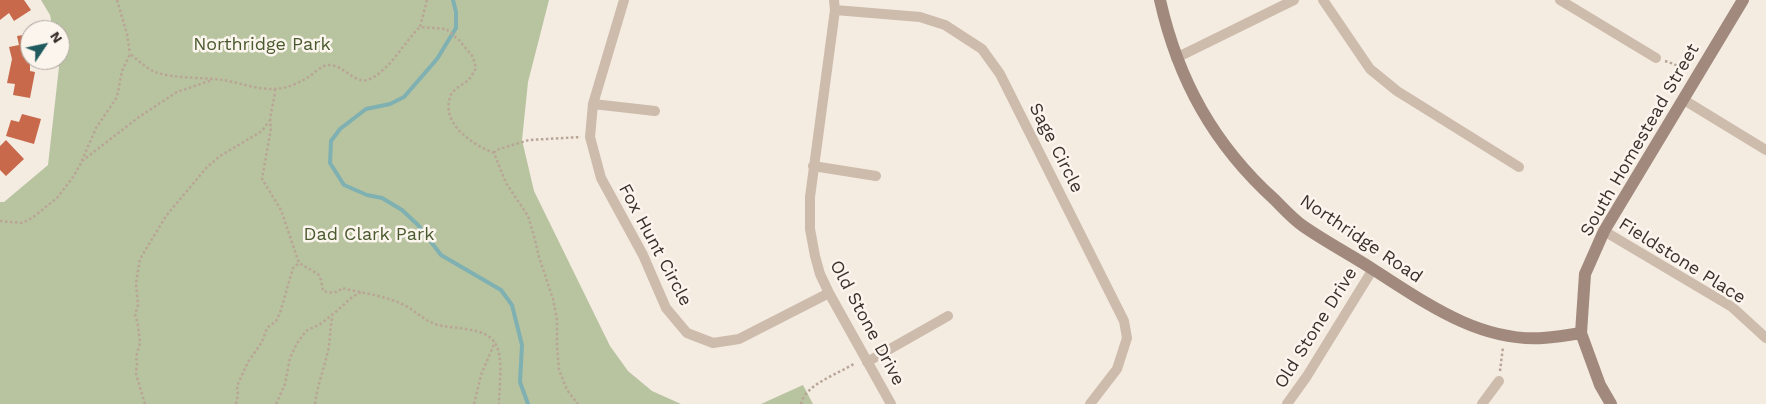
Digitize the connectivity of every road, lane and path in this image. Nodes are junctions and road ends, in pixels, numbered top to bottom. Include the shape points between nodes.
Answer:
1 (117, 0) edge
2 (427, 0) edge
3 (624, 0) edge
4 (1160, 0) edge
5 (1294, 0) edge
6 (1323, 0) edge
7 (1560, 0) edge
8 (1743, 0) edge
9 (834, 5) edge
10 (420, 27) junction
11 (130, 54) junction
12 (1176, 58) junction
13 (1656, 58) joint
14 (1697, 78) junction
15 (214, 79) junction
16 (275, 88) junction
17 (1684, 100) junction
18 (593, 104) junction
19 (655, 111) dead end
20 (269, 120) junction
21 (590, 137) junction
22 (1766, 150) edge
23 (494, 154) junction
24 (82, 161) junction
25 (814, 166) junction
26 (1520, 167) dead end
27 (876, 176) dead end
28 (0, 221) edge
29 (1604, 231) junction
30 (299, 263) junction
31 (1373, 269) junction
32 (361, 292) junction
33 (829, 293) junction
34 (333, 315) junction
35 (948, 316) dead end
36 (1581, 333) junction
37 (1505, 335) junction
38 (1766, 338) edge
39 (495, 342) junction
40 (866, 359) junction
41 (1499, 381) joint
42 (145, 404) edge
43 (236, 404) edge
44 (276, 404) edge
45 (315, 404) edge
46 (474, 404) edge
47 (499, 404) edge
48 (578, 404) edge
49 (801, 404) edge
50 (891, 404) edge
51 (1090, 404) edge
52 (1287, 404) edge
53 (1482, 404) edge
54 (1611, 404) edge

1 - 11 path via 128,34
2 - 10 path
3 - 18 street, Fox Hunt Circle
4 - 12 street, Northridge Road
5 - 12 street
6 - 26 street via 1370,69 1398,91
7 - 13 street
8 - 14 street, South Homestead Street
9 - 25 street, Old Stone Drive
9 - 51 street, Sage Circle via 920,17 945,26 982,49 1000,74 1124,321 1127,338 1117,369
10 - 16 path via 397,55 370,79 358,80 332,65 324,66 305,79
10 - 23 path via 446,29 473,57 476,68 450,97 449,111 468,140
11 - 15 path via 153,71 167,76
11 - 24 path via 122,71 117,97 96,128
12 - 31 street, Northridge Road via 1205,118 1259,186 1302,225
13 - 14 path
14 - 17 street, South Homestead Street
15 - 16 path
15 - 24 path via 177,92
16 - 20 path
17 - 22 street
17 - 29 street, South Homestead Street
18 - 19 street
18 - 21 street, Fox Hunt Circle
20 - 30 path via 271,128 262,179 281,210
20 - 42 path via 262,131 207,166 166,216 140,259 136,283 138,305 134,314 140,344 136,374
21 - 23 path via 529,140 496,150
21 - 33 street, Fox Hunt Circle via 601,178 643,255 666,308 686,333 713,343 739,339
23 - 48 path via 506,183 528,216 553,300 559,370 566,390
24 - 28 path via 57,198 32,218 22,223
25 - 27 street
25 - 33 street, Old Stone Drive via 810,229 815,256
29 - 36 street, South Homestead Street via 1585,274
29 - 38 street, Fieldstone Place via 1732,307
30 - 32 path via 318,274 323,291 337,292 342,288
30 - 43 path via 294,268 276,321 268,328 242,374 237,386
31 - 37 street, Northridge Road via 1451,317
31 - 52 street, Old Stone Drive
32 - 34 path via 352,296
32 - 39 path via 402,304 438,325 477,332 490,336
33 - 40 street, Old Stone Drive
34 - 44 path via 306,331 297,343
34 - 45 path via 329,348
35 - 40 street
36 - 37 street, Northridge Road via 1544,338
36 - 54 street via 1600,386
37 - 41 path
39 - 46 path via 481,375
39 - 47 path via 500,360
40 - 49 path via 810,388
40 - 50 street, Old Stone Drive
41 - 53 street

